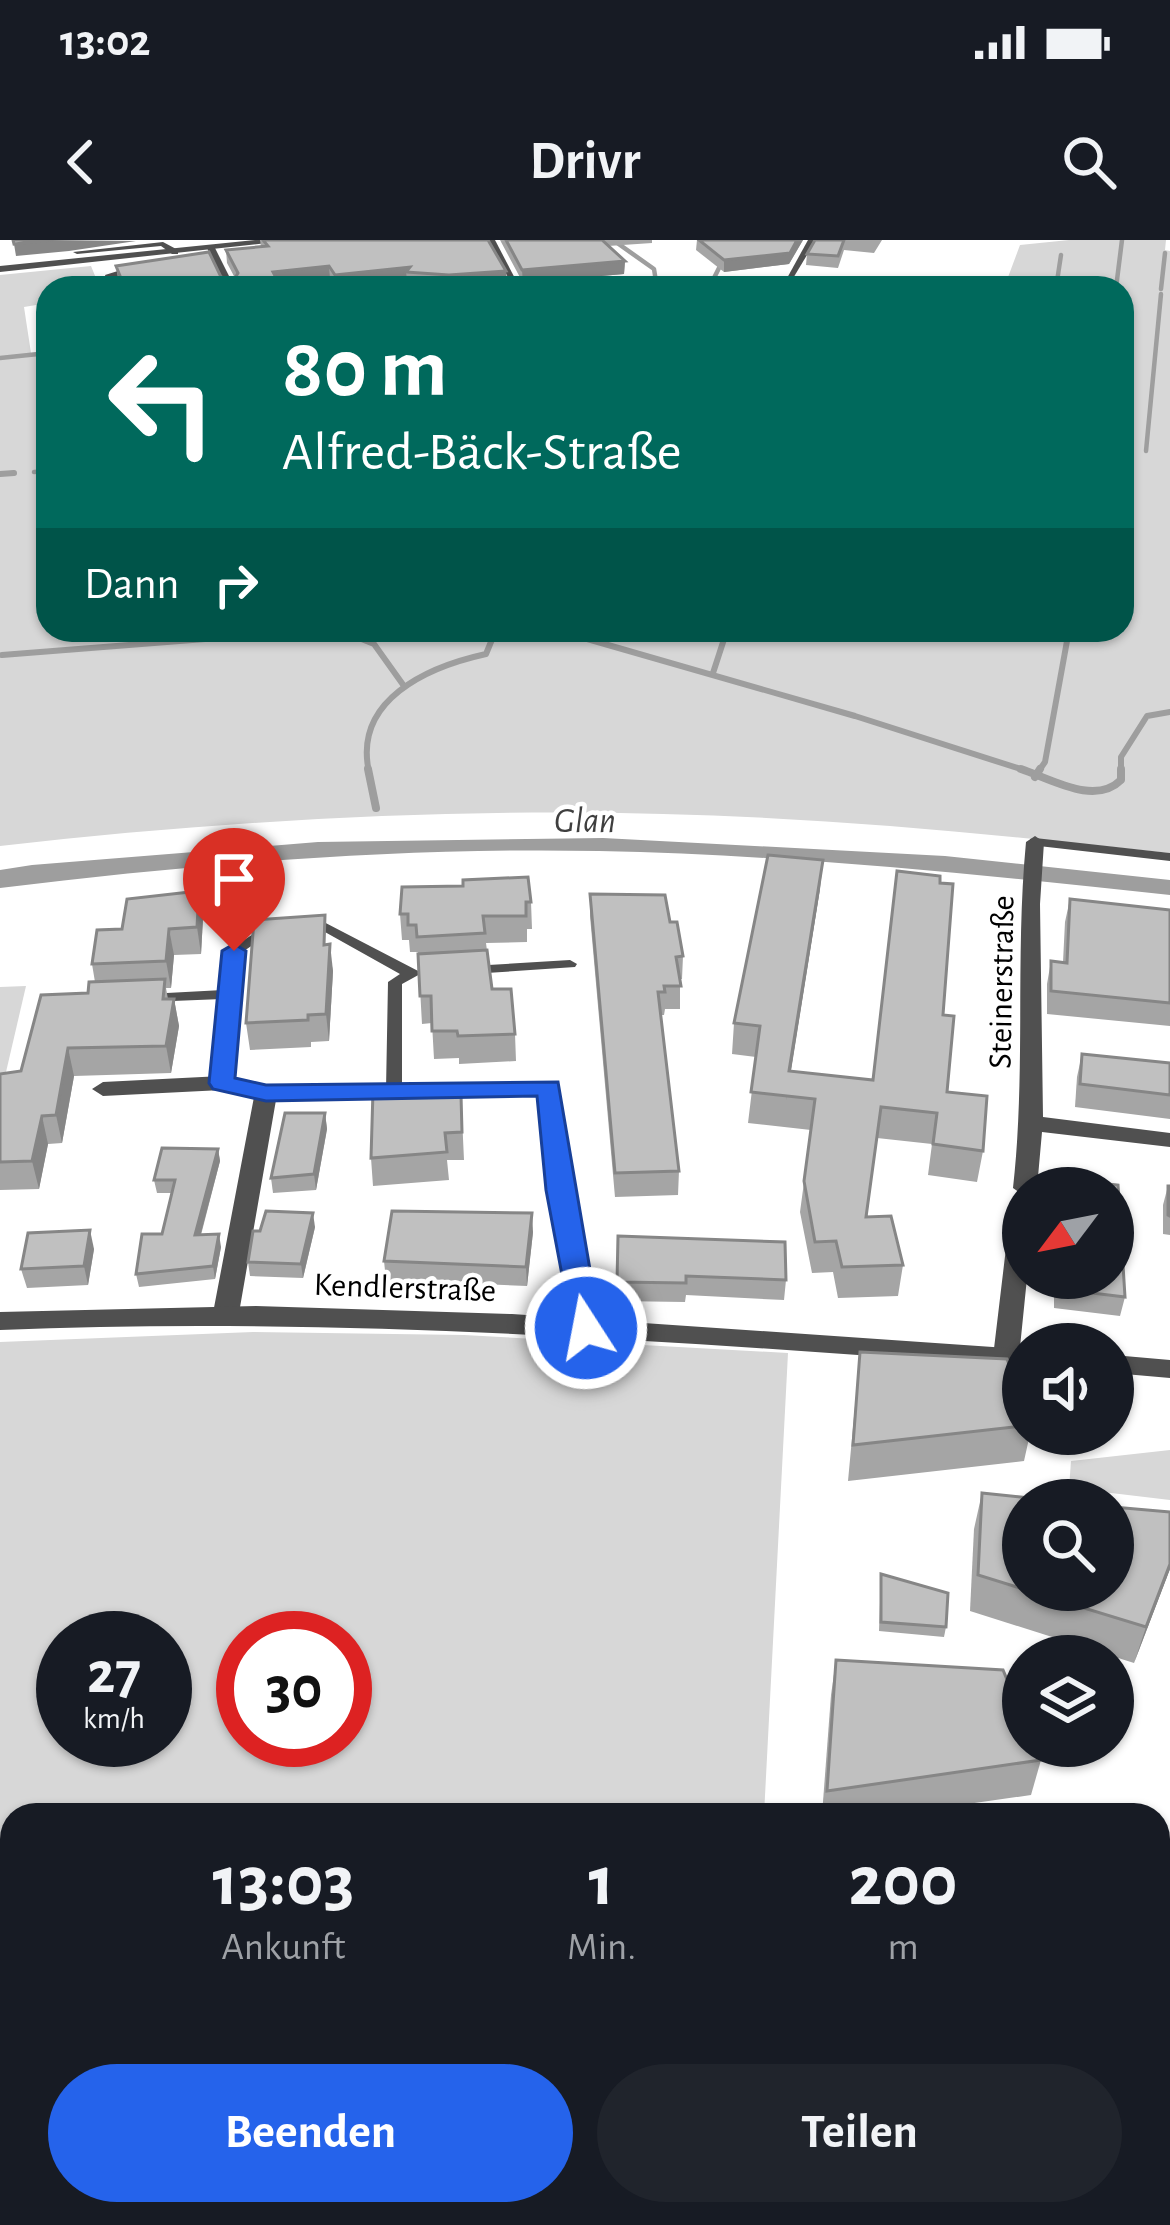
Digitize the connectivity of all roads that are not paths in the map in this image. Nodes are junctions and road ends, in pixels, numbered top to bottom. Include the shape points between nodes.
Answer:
1 (289, 240) edge
2 (490, 240) edge
3 (812, 240) edge
4 (211, 248) junction
5 (76, 252) dead end
6 (175, 252) junction
7 (194, 262) edge
8 (115, 264) junction
9 (0, 269) edge
10 (109, 276) edge
11 (225, 276) edge
12 (511, 276) edge
13 (790, 276) edge
14 (1036, 845) joint
15 (1170, 857) edge
16 (296, 924) edge
17 (273, 925) edge
18 (570, 964) dead end
19 (454, 971) edge
20 (431, 972) edge
21 (408, 973) junction
22 (230, 994) junction
23 (139, 998) edge
24 (222, 1083) junction
25 (103, 1089) dead end
26 (394, 1090) junction
27 (266, 1093) junction
28 (1032, 1124) junction
29 (1170, 1140) edge
30 (1027, 1167) edge
31 (226, 1313) junction
32 (0, 1321) edge
33 (586, 1328) junction
34 (1002, 1356) edge
35 (1134, 1366) edge
36 (1170, 1369) edge

1 - 4 street
2 - 12 lane
3 - 13 lane
4 - 6 street
4 - 11 lane
5 - 6 lane via 163,244
6 - 8 street
7 - 8 lane
8 - 9 street
8 - 10 lane
14 - 15 lane
14 - 28 street, Steinerstraße
16 - 21 lane via 318,923
17 - 22 lane via 234,951
18 - 19 lane
20 - 21 lane
21 - 26 lane via 395,982
22 - 23 lane
22 - 24 lane
24 - 25 street
24 - 27 street
26 - 27 street
26 - 33 street via 549,1088
27 - 31 street
28 - 29 street
28 - 30 street, Steinerstraße
31 - 32 street, Kendlerstraße
31 - 33 street, Kendlerstraße
33 - 34 street, Kendlerstraße
35 - 36 street

